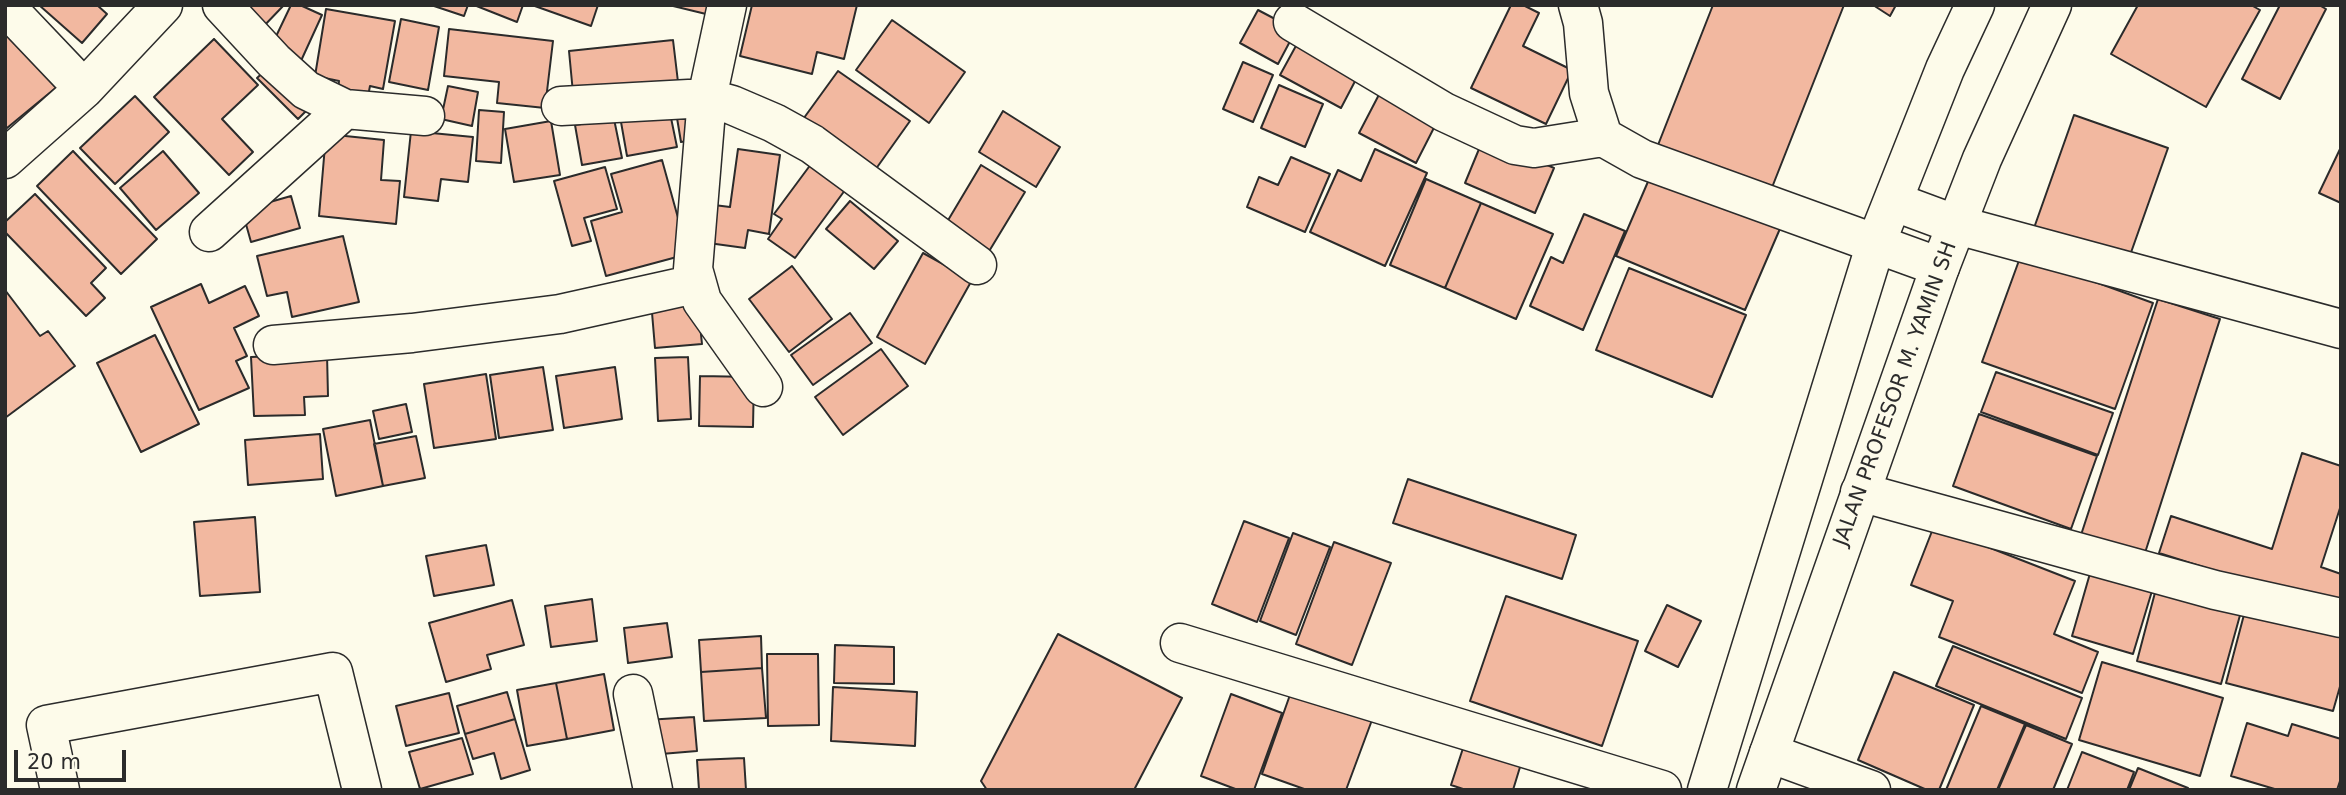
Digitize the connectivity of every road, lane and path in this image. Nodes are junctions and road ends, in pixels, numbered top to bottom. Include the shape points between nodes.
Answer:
1 (163, 5) edge
2 (222, 5) edge
3 (727, 5) edge
4 (1578, 5) edge
5 (1975, 5) edge
6 (2052, 5) edge
7 (5, 6) edge
8 (1293, 22) dead end
9 (84, 89) junction
10 (707, 98) junction
11 (561, 106) dead end
12 (345, 109) junction
13 (425, 116) dead end
14 (1602, 137) junction
15 (5, 159) edge
16 (1895, 202) junction
17 (1957, 225) junction
18 (209, 232) dead end
19 (1876, 243) junction
20 (977, 265) dead end
21 (1940, 267) junction
22 (695, 284) junction
23 (2341, 329) edge
24 (273, 345) dead end
25 (763, 387) dead end
26 (1860, 492) junction
27 (2341, 618) edge
28 (1180, 643) dead end
29 (633, 694) dead end
30 (1769, 753) junction
31 (60, 790) edge
32 (362, 790) edge
33 (653, 790) edge
34 (1662, 790) edge
35 (1707, 790) edge
36 (1756, 790) edge
37 (1871, 790) edge

1 - 9 main road
2 - 12 main road via 306,90
3 - 10 main road
4 - 14 main road via 1589,93
5 - 16 main road via 1945,69
6 - 17 main road, JALAN PROFESOR M. YAMIN SH
7 - 9 main road
8 - 14 main road via 1444,112 1515,145 1534,148
9 - 15 main road
10 - 11 main road
10 - 20 main road via 774,123 812,144
10 - 22 main road via 693,255
12 - 13 main road
12 - 18 main road
14 - 19 main road via 1642,159
16 - 17 main road
16 - 19 main road
17 - 21 main road, JALAN PROFESOR M. YAMIN SH
17 - 23 main road
19 - 21 main road
19 - 35 main road
21 - 26 main road, JALAN PROFESOR M. YAMIN SH
22 - 24 main road via 560,314
22 - 25 main road via 717,325
26 - 27 main road via 2214,590
26 - 30 main road, JALAN PROFESOR M. YAMIN SH
28 - 34 main road
29 - 33 main road
30 - 36 main road, JALAN PROFESOR M. YAMIN SH
30 - 37 main road
31 - 32 main road via 46,725 332,672

